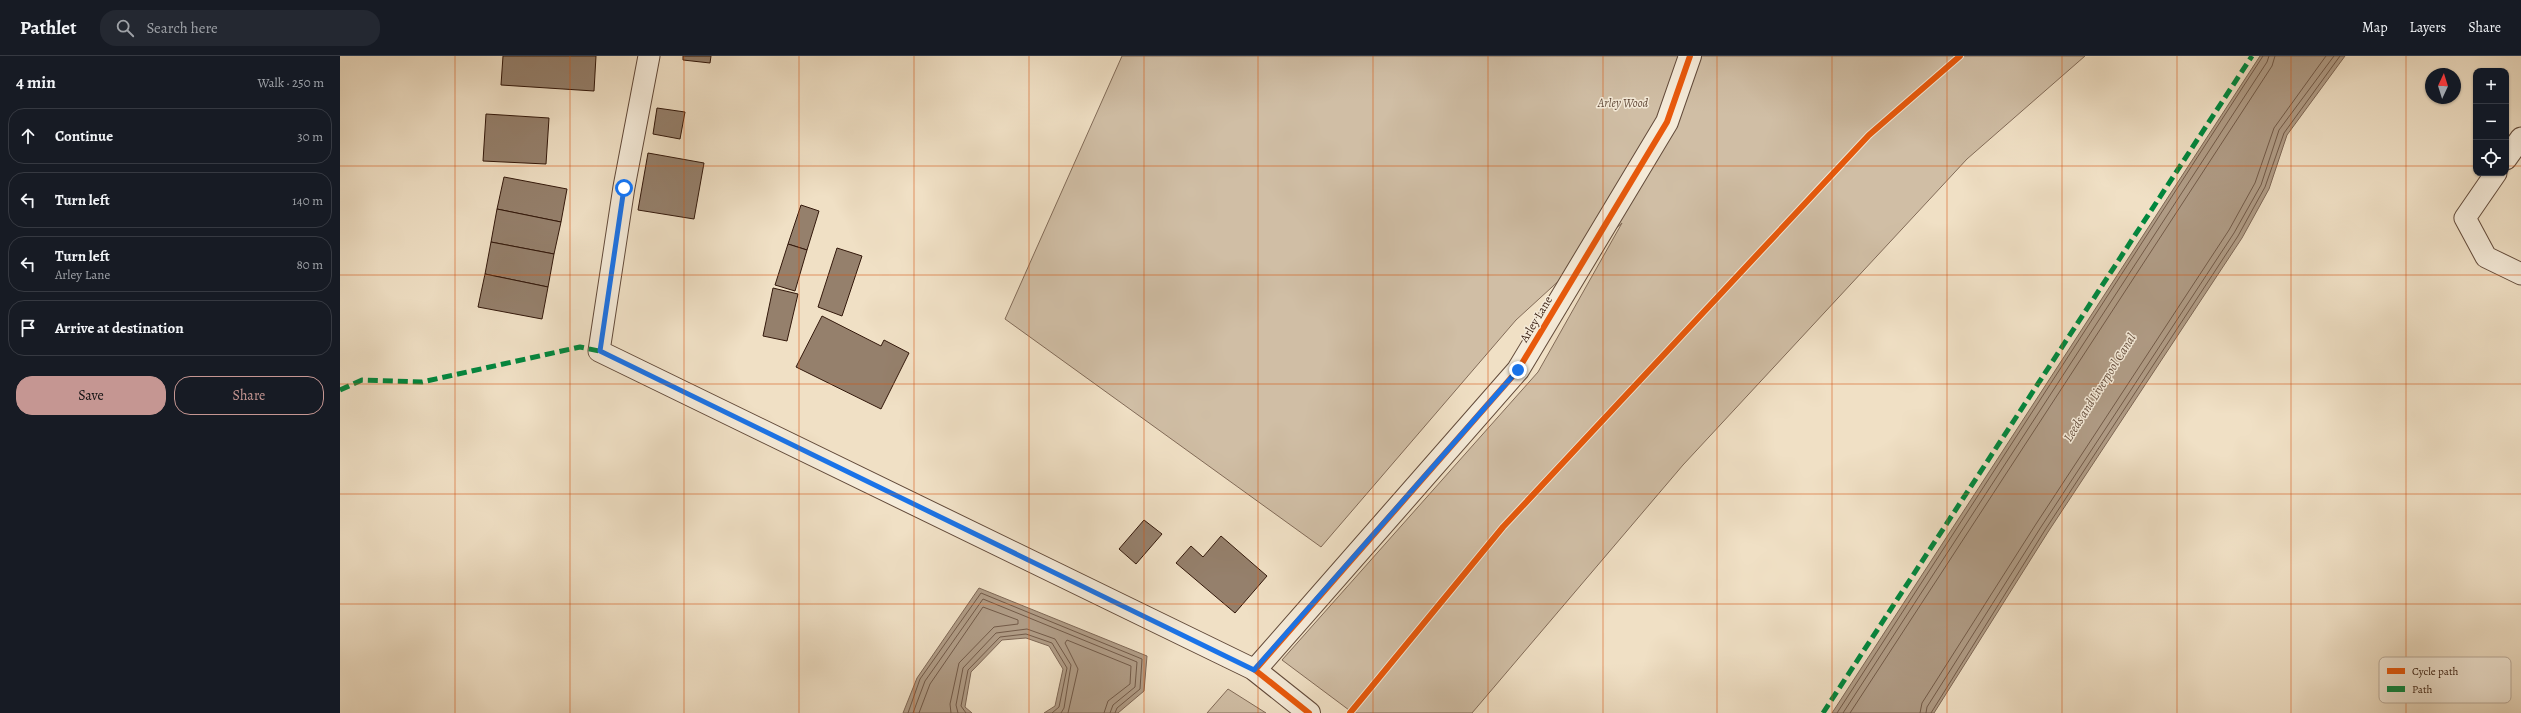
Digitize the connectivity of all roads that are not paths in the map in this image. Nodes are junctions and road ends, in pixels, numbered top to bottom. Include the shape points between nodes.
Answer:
1 (649, 56) edge
2 (1690, 56) edge
3 (2521, 138) edge
4 (2509, 155) edge
5 (2494, 176) edge
6 (2521, 274) edge
7 (1254, 670) junction
8 (1302, 708) edge

1 - 7 lane via 624,188 600,351
2 - 7 street, Arley Lane via 1667,122 1518,370
3 - 4 lane
5 - 6 lane via 2465,218 2486,257
7 - 8 street

